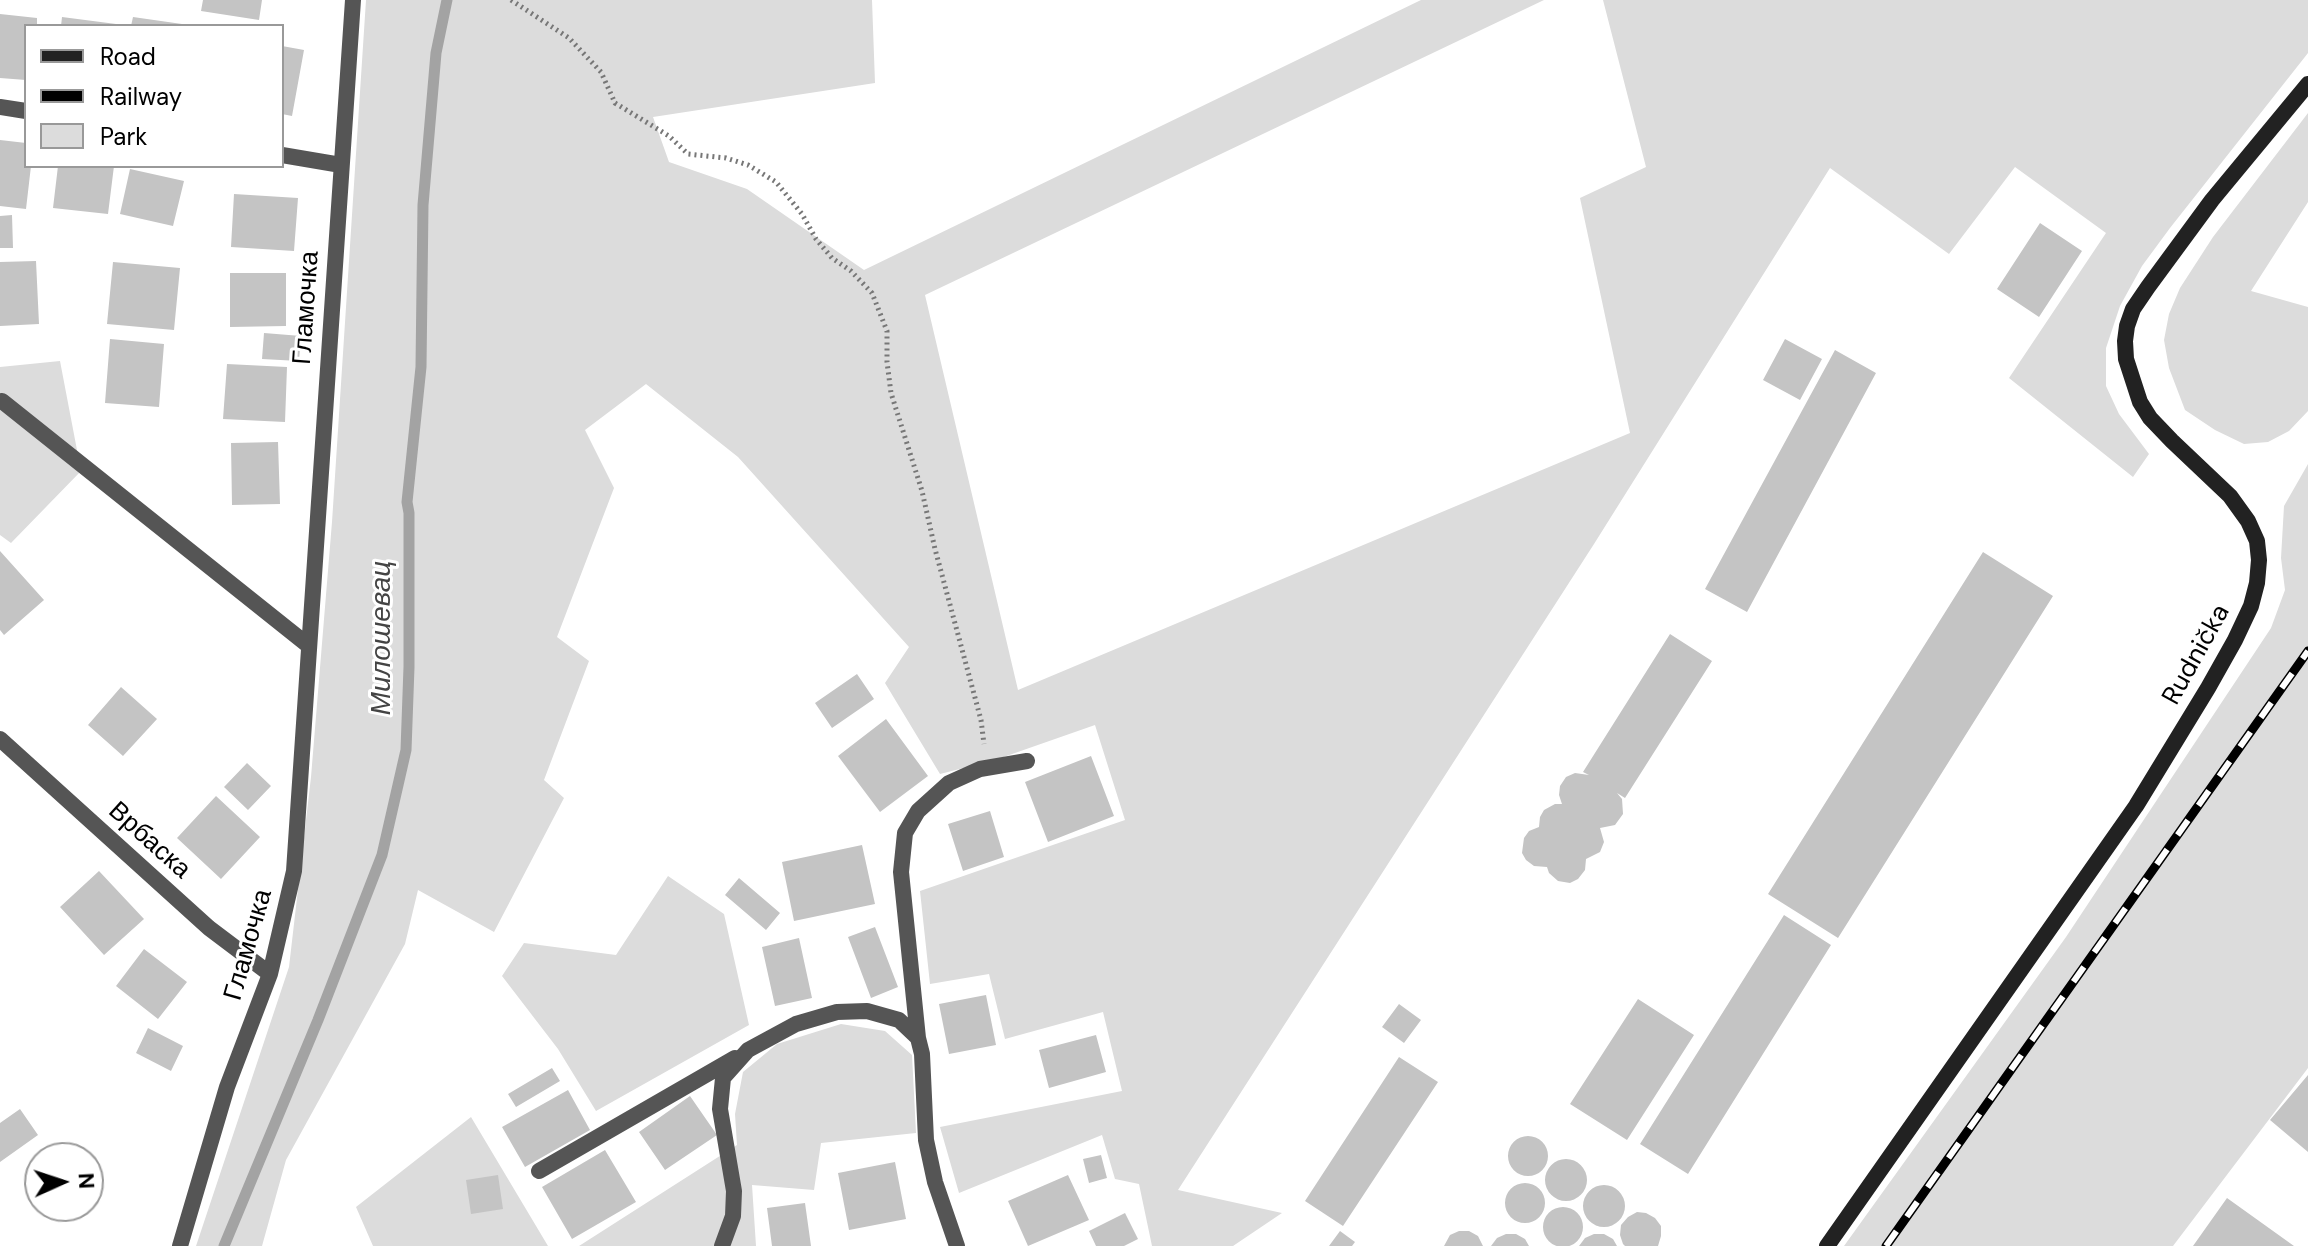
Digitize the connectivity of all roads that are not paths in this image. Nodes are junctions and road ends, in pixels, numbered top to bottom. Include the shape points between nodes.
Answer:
1 (353, 0) edge
2 (2308, 84) edge
3 (0, 107) edge
4 (24, 111) edge
5 (284, 155) edge
6 (341, 165) junction
7 (2, 401) dead end
8 (309, 646) junction
9 (0, 739) edge
10 (1027, 761) dead end
11 (270, 974) junction
12 (918, 1038) junction
13 (748, 1050) junction
14 (539, 1171) dead end
15 (180, 1246) edge
16 (722, 1246) edge
17 (957, 1246) edge
18 (1827, 1246) edge

1 - 6 street, Гламочка
2 - 18 street, Rudnička via 2148,287 2133,309 2125,341 2126,359 2150,418 2230,496 2248,521 2259,560 2251,606 2136,806
3 - 4 street
5 - 6 street
6 - 8 street, Гламочка
7 - 8 street
8 - 11 street, Гламочка via 294,871
9 - 11 street, Врбаска via 209,928
10 - 12 street via 980,769 949,783 918,811 905,833 901,872
11 - 15 street, Гламочка via 227,1087
12 - 13 street via 899,1020 867,1011 837,1012 796,1024
12 - 17 street via 926,1140
13 - 14 street
13 - 16 street via 723,1078 720,1109 734,1191 733,1216

